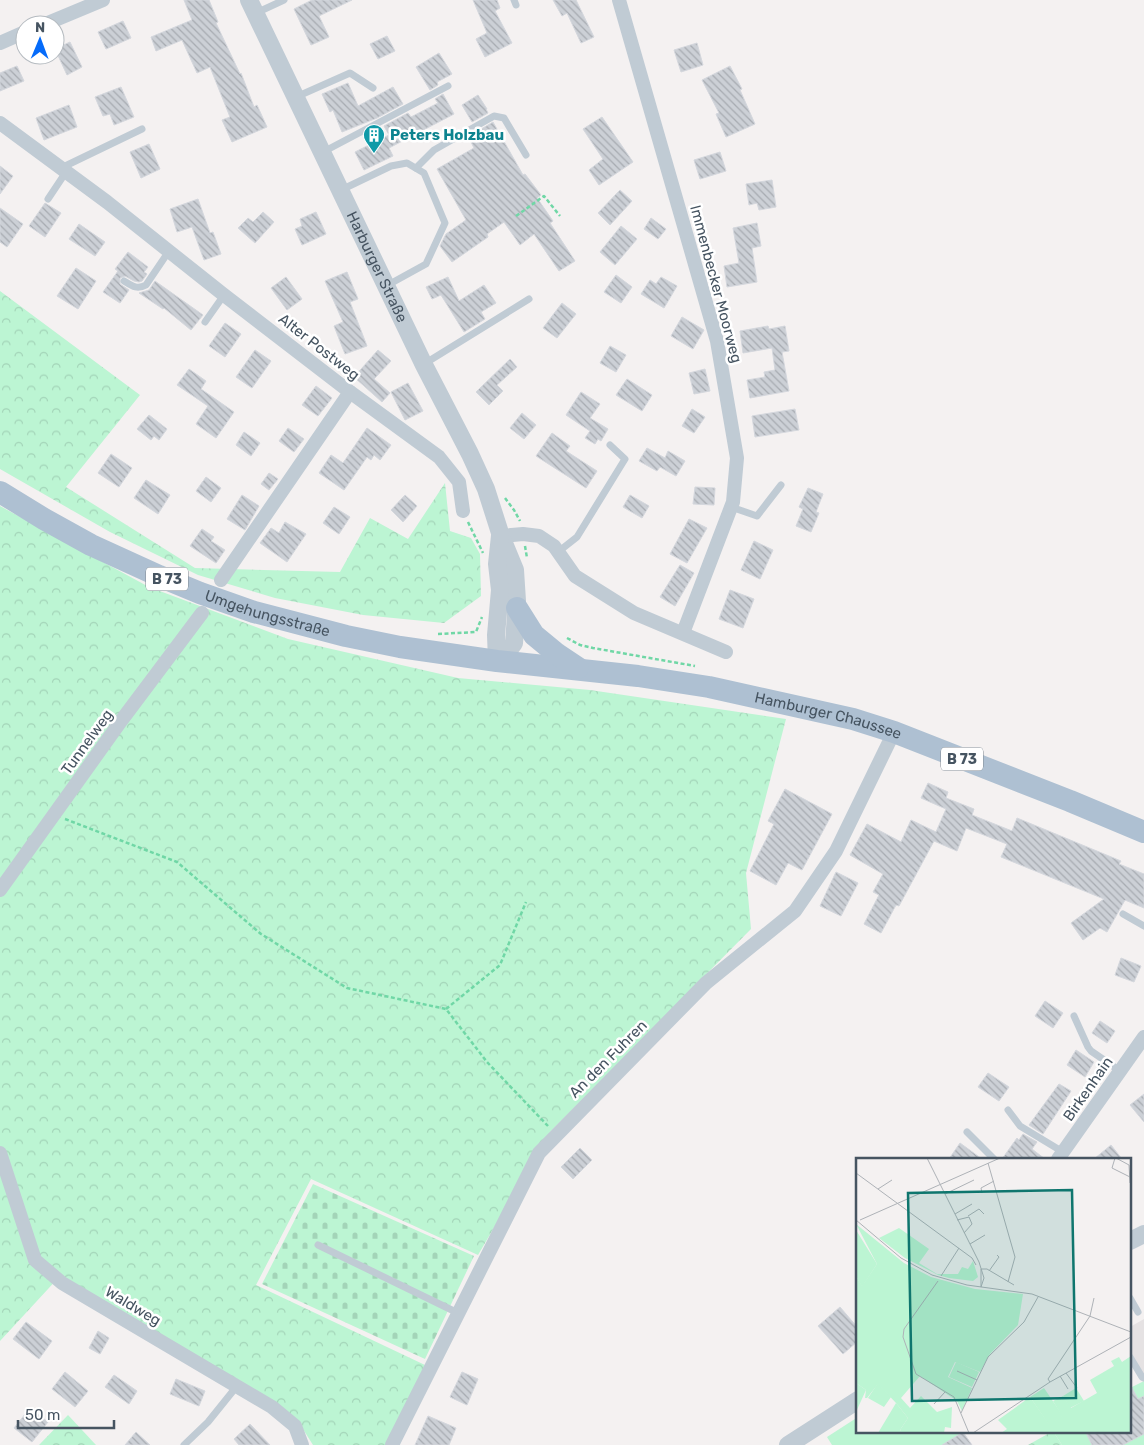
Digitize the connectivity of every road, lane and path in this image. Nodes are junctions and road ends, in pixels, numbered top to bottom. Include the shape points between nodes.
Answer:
1 (103, 0) edge
2 (284, 0) edge
3 (619, 0) edge
4 (253, 7) edge
5 (65, 16) edge
6 (15, 36) edge
7 (0, 43) edge
8 (448, 86) dead end
9 (373, 88) dead end
10 (296, 97) junction
11 (0, 123) edge
12 (142, 129) dead end
13 (322, 152) junction
14 (526, 156) dead end
15 (416, 168) junction
16 (63, 170) junction
17 (340, 190) junction
18 (48, 198) dead end
19 (516, 216) dead end
20 (560, 216) dead end
21 (169, 251) junction
22 (124, 281) dead end
23 (386, 286) junction
24 (224, 295) junction
25 (529, 299) dead end
26 (205, 322) dead end
27 (424, 364) junction
28 (350, 392) junction
29 (610, 445) dead end
30 (781, 485) dead end
31 (0, 492) edge
32 (732, 507) junction
33 (463, 511) joint
34 (500, 536) junction
35 (558, 552) junction
36 (486, 559) dead end
37 (222, 580) dead end
38 (517, 608) junction
39 (202, 613) dead end
40 (483, 614) dead end
41 (683, 633) junction
42 (438, 634) dead end
43 (726, 652) dead end
44 (497, 661) junction
45 (581, 670) junction
46 (894, 732) junction
47 (54, 815) junction
48 (1144, 832) edge
49 (0, 890) edge
50 (526, 902) dead end
51 (1123, 914) dead end
52 (1144, 926) edge
53 (446, 1009) junction
54 (1074, 1016) dead end
55 (1144, 1037) edge
56 (1120, 1071) junction
57 (1008, 1110) dead end
58 (967, 1132) dead end
59 (556, 1135) junction
60 (0, 1153) edge
61 (1060, 1156) edge
62 (993, 1158) edge
63 (1144, 1234) edge
64 (1132, 1240) edge
65 (318, 1245) dead end
66 (1132, 1302) edge
67 (1138, 1312) dead end
68 (458, 1313) junction
69 (1132, 1360) edge
70 (1144, 1378) edge
71 (237, 1386) junction
72 (856, 1401) edge
73 (184, 1445) edge
74 (302, 1445) edge
75 (392, 1445) edge
76 (788, 1445) edge

1 - 5 street
2 - 4 lane
3 - 32 street, Immenbecker Moorweg via 717,341 737,458
4 - 10 street, Harburger Straße
6 - 7 street
8 - 13 lane
9 - 10 lane via 350,73
10 - 13 street, Harburger Straße
11 - 16 street, Alter Postweg
12 - 16 lane
13 - 17 street, Harburger Straße
14 - 15 lane via 504,118 494,116 434,150
15 - 17 lane via 407,162 391,166
15 - 23 lane via 424,173 445,223 426,264
16 - 18 lane
16 - 21 street, Alter Postweg
17 - 23 street, Harburger Straße
19 - 20 path via 544,196
21 - 22 lane via 146,286 135,288
21 - 24 street, Alter Postweg
23 - 27 street, Harburger Straße
24 - 26 lane
24 - 28 street, Alter Postweg
25 - 27 lane
27 - 34 street, Harburger Straße via 486,490
28 - 33 street, Alter Postweg via 439,457 459,482
28 - 37 street
29 - 35 lane via 625,460 577,537
30 - 32 lane via 757,516
31 - 44 main road, Umgehungsstraße / B 73 via 91,545 200,593 254,612 400,647
32 - 41 street, Immenbecker Moorweg
33 - 36 path
34 - 35 street via 539,536
34 - 38 street, Harburger Straße via 515,570
34 - 44 street, Harburger Straße
35 - 41 street via 575,576 634,613
38 - 44 street, Harburger Straße via 514,643
38 - 45 main road via 534,635
39 - 47 street, Tunnelweg
40 - 42 path via 476,632
41 - 43 street
44 - 45 main road, Hamburger Chaussee / B 73
45 - 46 main road, Hamburger Chaussee / B 73 via 709,687 853,719
46 - 48 main road, Hamburger Chaussee / B 73
46 - 59 street, An den Fuhren via 836,851 795,910 706,983
47 - 49 street, Tunnelweg
47 - 53 path via 178,862 261,934 347,988
50 - 53 path via 500,965
51 - 52 lane
53 - 59 path via 487,1062
54 - 56 lane via 1091,1051
55 - 56 street, Birkenhain
56 - 61 street, Birkenhain
57 - 61 lane via 1020,1126
58 - 62 lane
59 - 68 street, An den Fuhren via 539,1153
60 - 71 street, Waldweg via 35,1260 62,1282
63 - 64 street
65 - 68 lane
66 - 67 lane
68 - 75 street, An den Fuhren
69 - 70 lane
71 - 73 lane
71 - 74 street, Waldweg via 272,1407 295,1426
72 - 76 street

